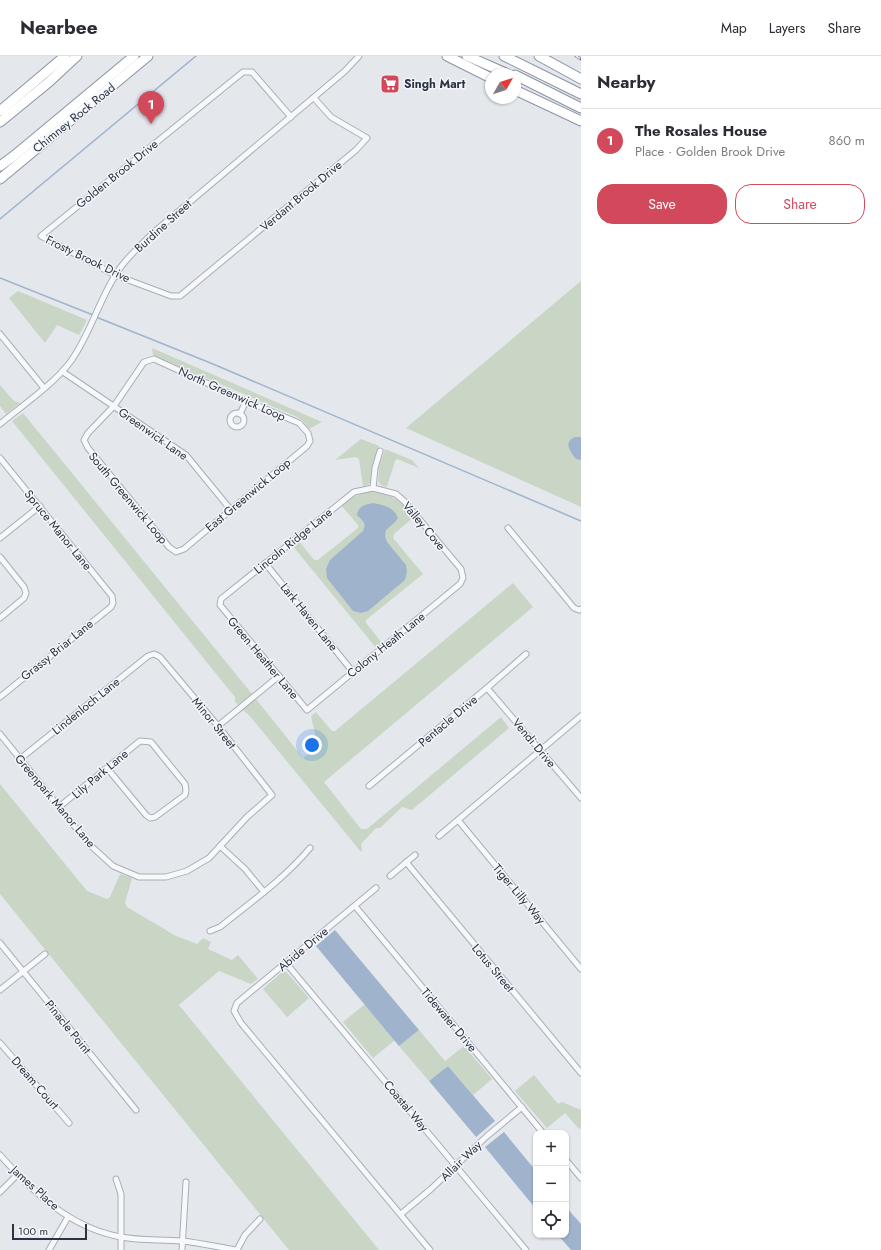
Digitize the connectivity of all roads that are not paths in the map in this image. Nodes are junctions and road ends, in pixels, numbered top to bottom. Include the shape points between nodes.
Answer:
1 (65, 56) edge
2 (77, 56) edge
3 (134, 56) edge
4 (148, 56) edge
5 (359, 56) edge
6 (447, 56) edge
7 (467, 56) edge
8 (478, 56) edge
9 (504, 56) edge
10 (517, 56) edge
11 (539, 56) edge
12 (494, 68) edge
13 (501, 68) edge
14 (485, 75) edge
15 (521, 79) edge
16 (581, 79) edge
17 (581, 89) edge
18 (521, 93) edge
19 (581, 94) edge
20 (314, 98) junction
21 (581, 108) edge
22 (0, 111) edge
23 (291, 117) junction
24 (581, 121) edge
25 (0, 122) edge
26 (0, 166) edge
27 (0, 179) edge
28 (41, 236) joint
29 (115, 275) junction
30 (180, 296) joint
31 (0, 334) edge
32 (63, 372) junction
33 (44, 388) junction
34 (246, 401) junction
35 (114, 406) junction
36 (240, 414) dead end
37 (0, 424) edge
38 (308, 433) joint
39 (380, 451) dead end
40 (0, 458) edge
41 (373, 488) junction
42 (40, 506) junction
43 (231, 510) junction
44 (508, 528) dead end
45 (0, 538) edge
46 (176, 552) joint
47 (0, 557) edge
48 (265, 563) junction
49 (464, 578) joint
50 (113, 603) joint
51 (220, 605) joint
52 (581, 609) edge
53 (0, 618) edge
54 (154, 654) joint
55 (526, 654) dead end
56 (353, 672) junction
57 (279, 676) junction
58 (487, 688) junction
59 (0, 697) edge
60 (307, 710) joint
61 (581, 716) edge
62 (218, 726) junction
63 (0, 734) edge
64 (540, 749) junction
65 (20, 759) junction
66 (107, 768) junction
67 (369, 786) dead end
68 (272, 795) joint
69 (580, 795) edge
70 (59, 808) junction
71 (458, 820) junction
72 (439, 836) dead end
73 (220, 846) junction
74 (310, 848) dead end
75 (415, 855) dead end
76 (406, 862) junction
77 (390, 876) dead end
78 (376, 888) dead end
79 (264, 892) junction
80 (355, 906) junction
81 (210, 931) dead end
82 (0, 943) edge
83 (45, 954) dead end
84 (286, 963) junction
85 (581, 969) edge
86 (23, 972) junction
87 (0, 990) edge
88 (0, 1042) edge
89 (581, 1073) edge
90 (522, 1107) junction
91 (136, 1110) dead end
92 (69, 1123) dead end
93 (541, 1130) edge
94 (0, 1155) edge
95 (569, 1164) edge
96 (455, 1165) junction
97 (18, 1174) junction
98 (581, 1178) edge
99 (116, 1179) dead end
100 (186, 1182) dead end
101 (0, 1192) edge
102 (401, 1214) junction
103 (68, 1217) junction
104 (260, 1219) dead end
105 (122, 1238) junction
106 (182, 1241) junction
107 (49, 1250) edge
108 (121, 1250) edge
109 (182, 1250) edge
110 (236, 1250) edge
111 (430, 1250) edge
112 (526, 1250) edge

1 - 22 highway
2 - 25 highway
3 - 26 highway
4 - 27 highway, Chimney Rock Road
5 - 20 street, Burdine Street
6 - 14 highway
7 - 12 highway
8 - 13 highway
9 - 19 highway
10 - 17 highway
11 - 16 highway
15 - 21 highway
18 - 24 highway
20 - 23 street, Burdine Street
20 - 30 street, Verdant Brook Drive via 331,117 367,138 356,150
23 - 28 street, Golden Brook Drive via 252,72 243,72
23 - 29 street, Burdine Street via 153,233 130,255
28 - 29 street, Frosty Brook Drive
29 - 30 street, Frosty Brook Drive via 171,296
29 - 32 street, Burdine Street via 80,347
31 - 33 street
32 - 33 street, Burdine Street
32 - 35 street, Greenwick Lane
33 - 37 street, Burdine Street
34 - 35 street, North Greenwick Loop via 154,359 144,362
34 - 36 street
34 - 38 street, North Greenwick Loop via 299,423
35 - 43 street, Greenwick Lane via 186,456
35 - 46 street, South Greenwick Loop via 84,440 92,454 169,547
38 - 43 street, East Greenwick Loop via 310,441 307,446
39 - 41 street
40 - 42 street, Spruce Manor Lane
41 - 48 street, Lincoln Ridge Lane via 354,492
41 - 49 street, Valley Cove via 396,494 404,501 461,569
42 - 45 street
42 - 50 street, Spruce Manor Lane via 112,596
43 - 46 street, East Greenwick Loop via 184,549
44 - 52 street via 574,608
47 - 53 street via 26,593 24,598
48 - 51 street, Lincoln Ridge Lane via 221,599
48 - 56 street, Lark Haven Lane
49 - 56 street, Colony Heath Lane
50 - 59 street, Grassy Briar Lane
51 - 57 street, Green Heather Lane
54 - 62 street, Minor Street via 160,657
54 - 65 street, Lindenloch Lane via 148,656
55 - 58 street, Pentacle Drive
56 - 60 street, Colony Heath Lane
57 - 60 street, Green Heather Lane
57 - 62 street
58 - 64 street, Vendi Drive
58 - 67 street, Pentacle Drive
61 - 64 street
62 - 68 street, Minor Street
63 - 65 street, Greenpark Manor Lane
64 - 69 street, Vendi Drive
64 - 71 street
65 - 70 street, Greenpark Manor Lane
66 - 66 street, Lily Park Lane via 140,741 151,742 186,784 185,795 150,818
66 - 70 street, Lily Park Lane
68 - 73 street, Greenpark Manor Lane
70 - 73 street, Greenpark Manor Lane via 89,844 113,866 140,877 166,877 187,871 209,858
71 - 72 street
71 - 85 street, Tiger Lilly Way
73 - 79 street via 245,869
74 - 79 street
75 - 76 street
76 - 77 street
76 - 89 street, Lotus Street
78 - 80 street, Abide Drive
79 - 81 street via 220,927
80 - 84 street, Abide Drive
80 - 90 street, Tidewater Drive
82 - 86 street, Pinacle Point
83 - 86 street
84 - 96 street, Coastal Way
84 - 102 street, Abide Drive via 237,1003 234,1011 241,1023
86 - 87 street
86 - 91 street, Pinacle Point
88 - 92 street, Dream Court
90 - 93 street, Tidewater Drive
90 - 96 street, Allair Way
94 - 97 street, James Place
95 - 98 street
96 - 102 street, Allair Way
96 - 112 street, Coastal Way
97 - 101 street
97 - 103 street, James Place via 53,1207
99 - 105 street via 121,1194
100 - 106 street
102 - 111 street
103 - 105 street, James Place via 92,1229
103 - 107 street
104 - 110 street via 245,1235
105 - 106 street, James Place
105 - 108 street
106 - 109 street
106 - 110 street, James Place

